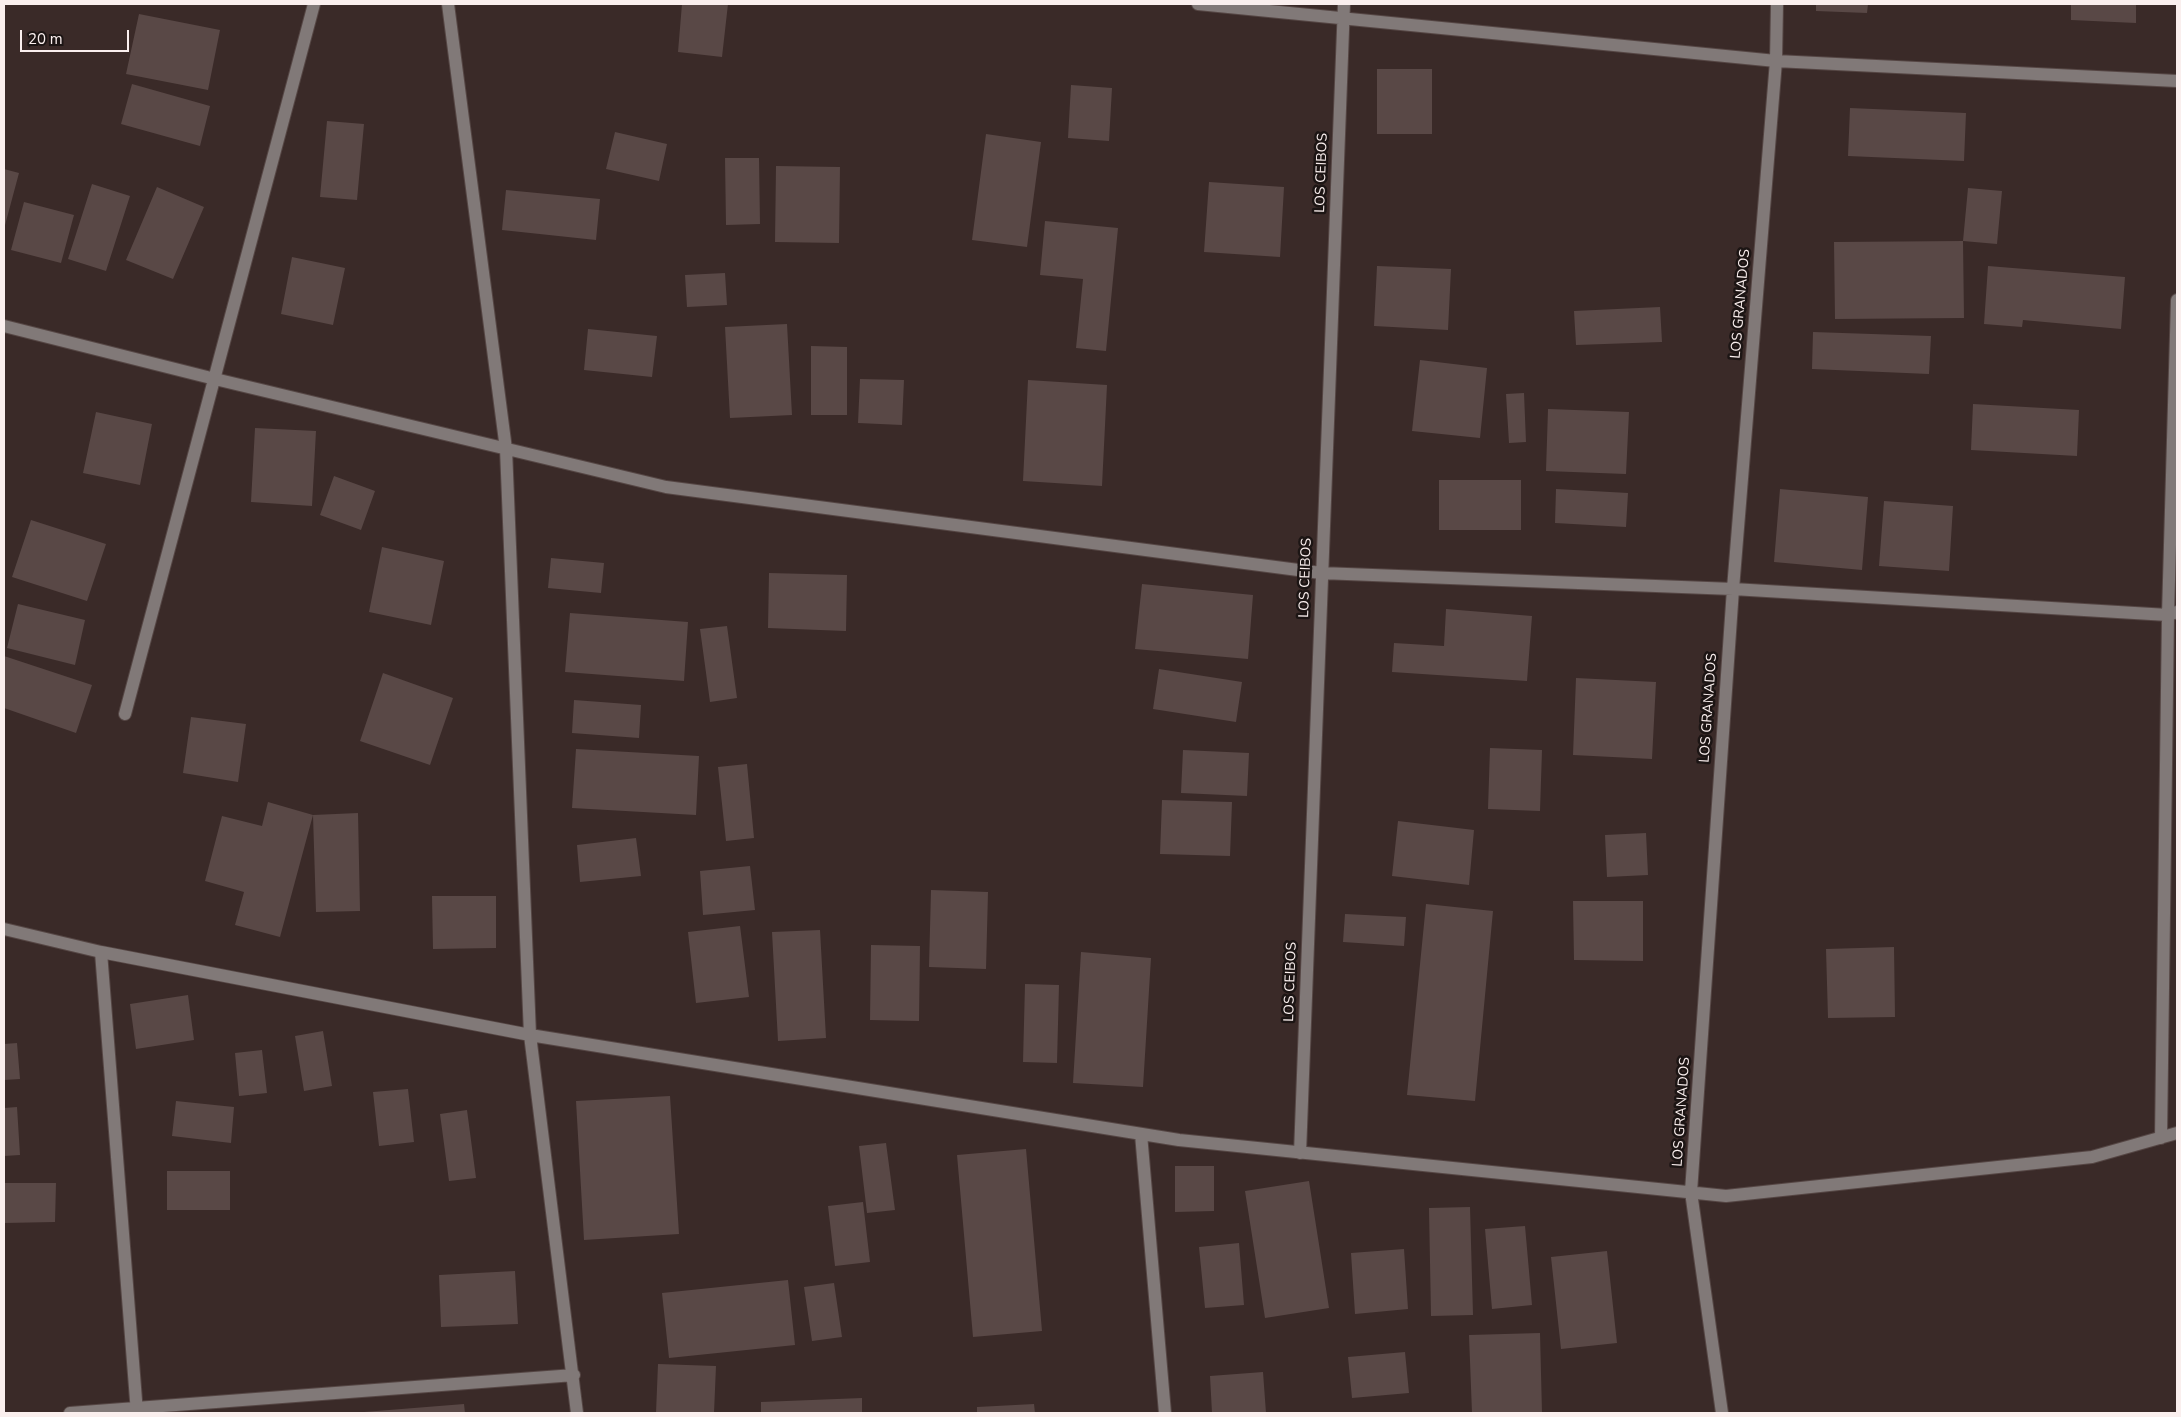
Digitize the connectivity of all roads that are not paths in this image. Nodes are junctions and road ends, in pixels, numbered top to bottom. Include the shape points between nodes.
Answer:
1 (314, 4) edge
2 (448, 4) edge
3 (1198, 4) edge
4 (1344, 4) edge
5 (1777, 4) edge
6 (1343, 18) junction
7 (1776, 61) junction
8 (2177, 81) edge
9 (2177, 300) edge
10 (4, 326) edge
11 (215, 379) junction
12 (506, 449) junction
13 (1321, 573) junction
14 (1733, 589) junction
15 (2172, 613) edge
16 (125, 714) dead end
17 (4, 929) edge
18 (101, 952) junction
19 (530, 1036) junction
20 (2177, 1133) edge
21 (1141, 1134) junction
22 (2161, 1138) junction
23 (1300, 1153) junction
24 (1691, 1192) junction
25 (574, 1375) junction
26 (136, 1411) edge
27 (70, 1413) edge
28 (577, 1413) edge
29 (1165, 1413) edge
30 (1722, 1413) edge

1 - 11 street
2 - 12 street
3 - 6 street
4 - 6 street, LOS CEIBOS
5 - 7 street, LOS GRANADOS
6 - 7 street
6 - 13 street, LOS CEIBOS
7 - 8 street
7 - 14 street, LOS GRANADOS
9 - 15 street
10 - 11 street
11 - 12 street
11 - 16 street
12 - 13 street via 666,487
12 - 19 street
13 - 14 street
13 - 23 street, LOS CEIBOS
14 - 15 street
14 - 24 street, LOS GRANADOS
15 - 22 street
17 - 18 street
18 - 19 street
18 - 26 street
19 - 21 street
19 - 25 street
20 - 22 street
21 - 23 street
21 - 29 street
22 - 24 street via 2092,1157 1726,1196
23 - 24 street
24 - 30 street, LOS GRANADOS
25 - 26 street
25 - 28 street
26 - 27 street

